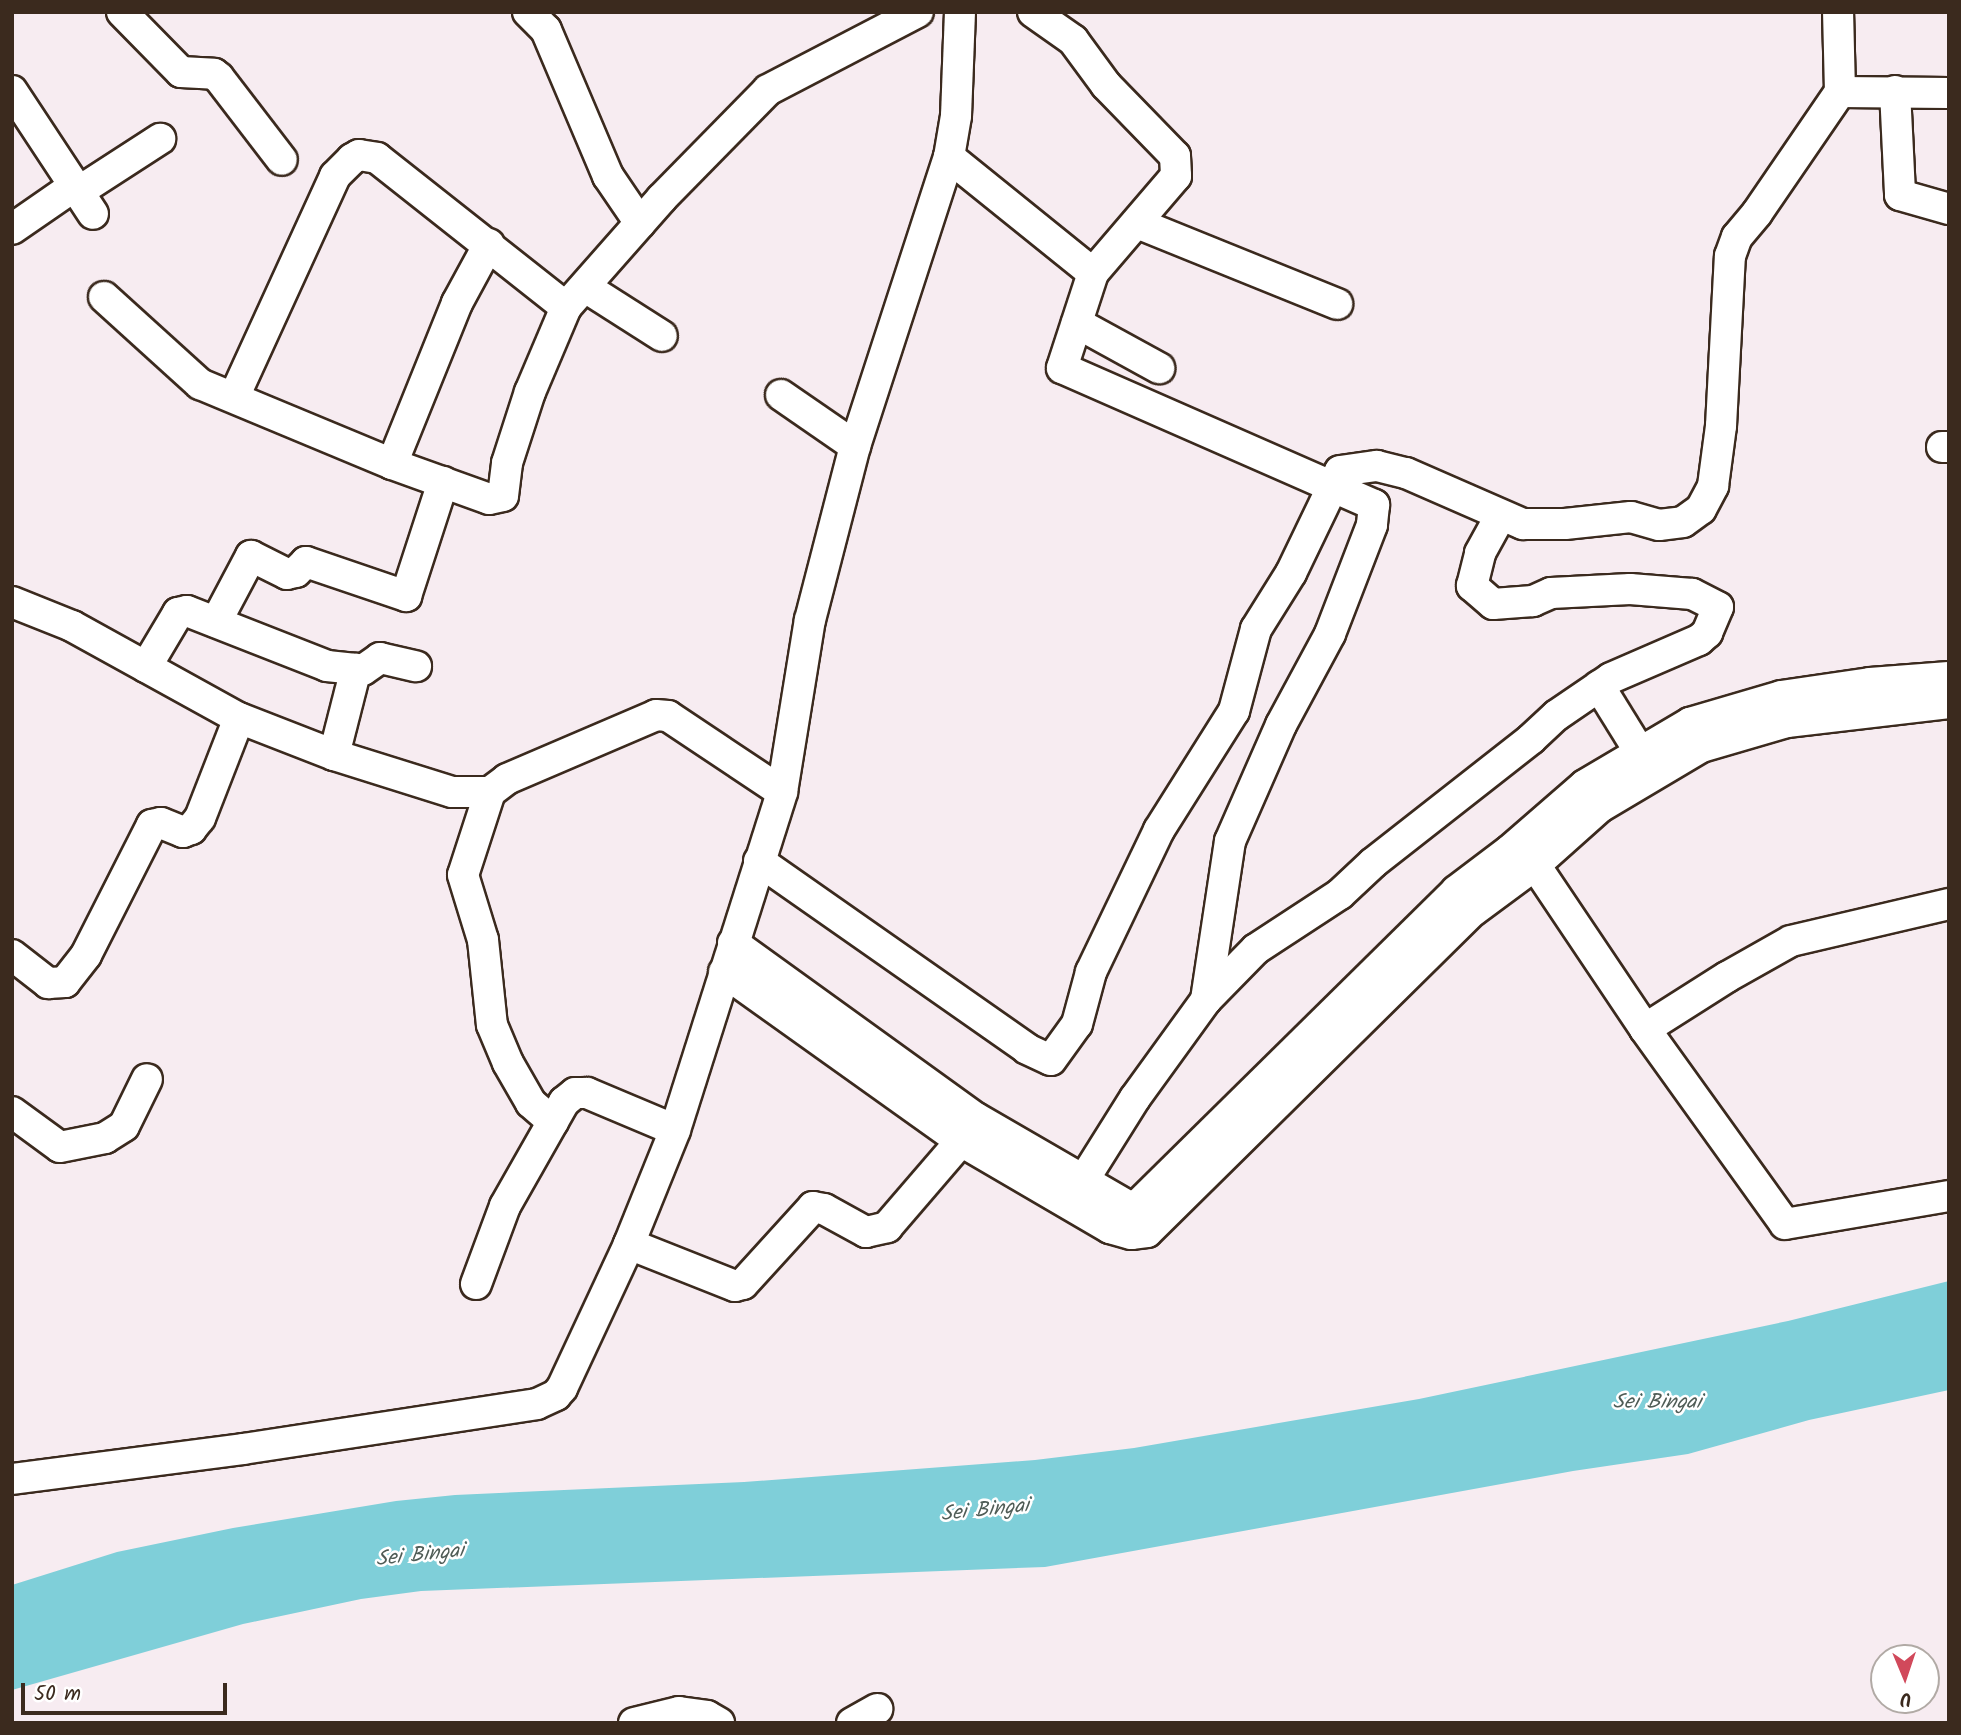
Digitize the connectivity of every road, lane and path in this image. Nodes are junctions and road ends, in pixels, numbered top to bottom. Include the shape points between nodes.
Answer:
1 (122, 12) edge
2 (528, 12) edge
3 (918, 12) edge
4 (960, 12) edge
5 (1032, 12) edge
6 (1838, 12) edge
7 (12, 91) edge
8 (1895, 91) junction
9 (1840, 92) junction
10 (1949, 93) edge
11 (160, 139) dead end
12 (949, 157) junction
13 (282, 160) dead end
14 (82, 197) junction
15 (1949, 209) edge
16 (640, 223) junction
17 (1137, 223) junction
18 (12, 229) edge
19 (489, 244) junction
20 (1093, 272) junction
21 (104, 297) dead end
22 (576, 297) junction
23 (1337, 304) dead end
24 (1077, 323) junction
25 (662, 336) dead end
26 (1159, 368) dead end
27 (781, 395) dead end
28 (234, 397) junction
29 (855, 446) junction
30 (391, 464) junction
31 (443, 482) junction
32 (1332, 486) junction
33 (1501, 515) junction
34 (12, 602) edge
35 (216, 622) junction
36 (416, 666) dead end
37 (146, 667) junction
38 (356, 669) junction
39 (1949, 677) edge
40 (1599, 686) junction
41 (1949, 702) edge
42 (239, 718) junction
43 (1640, 752) junction
44 (334, 755) junction
45 (490, 792) junction
46 (782, 792) junction
47 (1522, 858) junction
48 (760, 861) junction
49 (1949, 904) edge
50 (733, 943) junction
51 (12, 955) edge
52 (724, 972) junction
53 (1206, 1000) junction
54 (1645, 1029) junction
55 (146, 1079) dead end
56 (12, 1112) edge
57 (554, 1122) junction
58 (675, 1130) junction
59 (961, 1141) junction
60 (1083, 1181) junction
61 (1949, 1196) edge
62 (1131, 1221) junction
63 (629, 1244) junction
64 (476, 1284) dead end
65 (12, 1479) edge
66 (634, 1723) edge
67 (719, 1723) edge

1 - 13 street via 181,72 219,78
2 - 16 street via 546,30 608,176
3 - 16 street via 768,90
4 - 12 street via 956,116
5 - 17 street via 1073,40 1106,85 1175,156 1176,176
6 - 9 street
7 - 14 street
8 - 9 street
8 - 10 street
8 - 15 street via 1900,195
9 - 33 street via 1737,237 1730,256 1721,426 1713,485 1701,509 1683,522 1658,525 1631,517 1523,524
11 - 14 street
12 - 20 street
12 - 29 street
14 - 18 street
16 - 22 street
17 - 20 street
17 - 23 street
19 - 22 street
19 - 28 street via 377,158 359,155 352,159 335,176
19 - 30 street via 457,303
20 - 24 street
21 - 28 street via 200,384
22 - 25 street
22 - 31 street via 530,392 507,463 503,496 489,499
24 - 26 street
24 - 32 street via 1062,368
27 - 29 street
28 - 30 street
29 - 46 street via 810,620
30 - 31 street
31 - 35 street via 406,596 306,562 287,574 251,556
32 - 33 street via 1340,471 1377,466 1406,473
32 - 48 street via 1291,573 1256,629 1234,711 1159,830 1091,972 1077,1024 1051,1060 1027,1049
32 - 53 street via 1374,505 1372,525 1330,634 1281,725 1234,830
33 - 40 street via 1480,553 1472,586 1493,604 1533,601 1551,593 1630,589 1692,594 1718,607 1699,640
34 - 37 street via 72,626
35 - 37 street via 187,611 178,613
35 - 38 street via 327,666
36 - 38 street via 380,658 363,670
37 - 42 street
38 - 44 street
39 - 43 street via 1782,696 1690,723
40 - 43 street
40 - 53 street via 1410,832 1340,894 1256,949
41 - 47 street via 1787,722 1701,747
42 - 44 street
42 - 51 street via 200,818 191,830 183,832 162,823 152,825 86,956 65,982 48,983
43 - 47 street via 1585,785
44 - 45 street via 452,792
45 - 46 street via 507,779 656,715 668,716
45 - 57 street via 463,875 483,940 492,1025 531,1103
46 - 48 street
47 - 54 street
47 - 62 street via 1456,891 1140,1203
48 - 50 street
49 - 54 street via 1791,941
50 - 52 street
50 - 60 street via 976,1118
52 - 58 street
52 - 59 street
53 - 60 street via 1135,1098
54 - 61 street via 1785,1224
55 - 56 street via 124,1126 105,1138 60,1147
57 - 58 street via 564,1102 575,1093 587,1093
57 - 64 street via 505,1206
58 - 63 street
59 - 62 street via 1110,1228
59 - 63 street via 887,1227 866,1232 813,1207 744,1284 735,1286
60 - 62 street
63 - 65 street via 562,1388 547,1401 256,1447
66 - 67 street via 679,1712 707,1716

